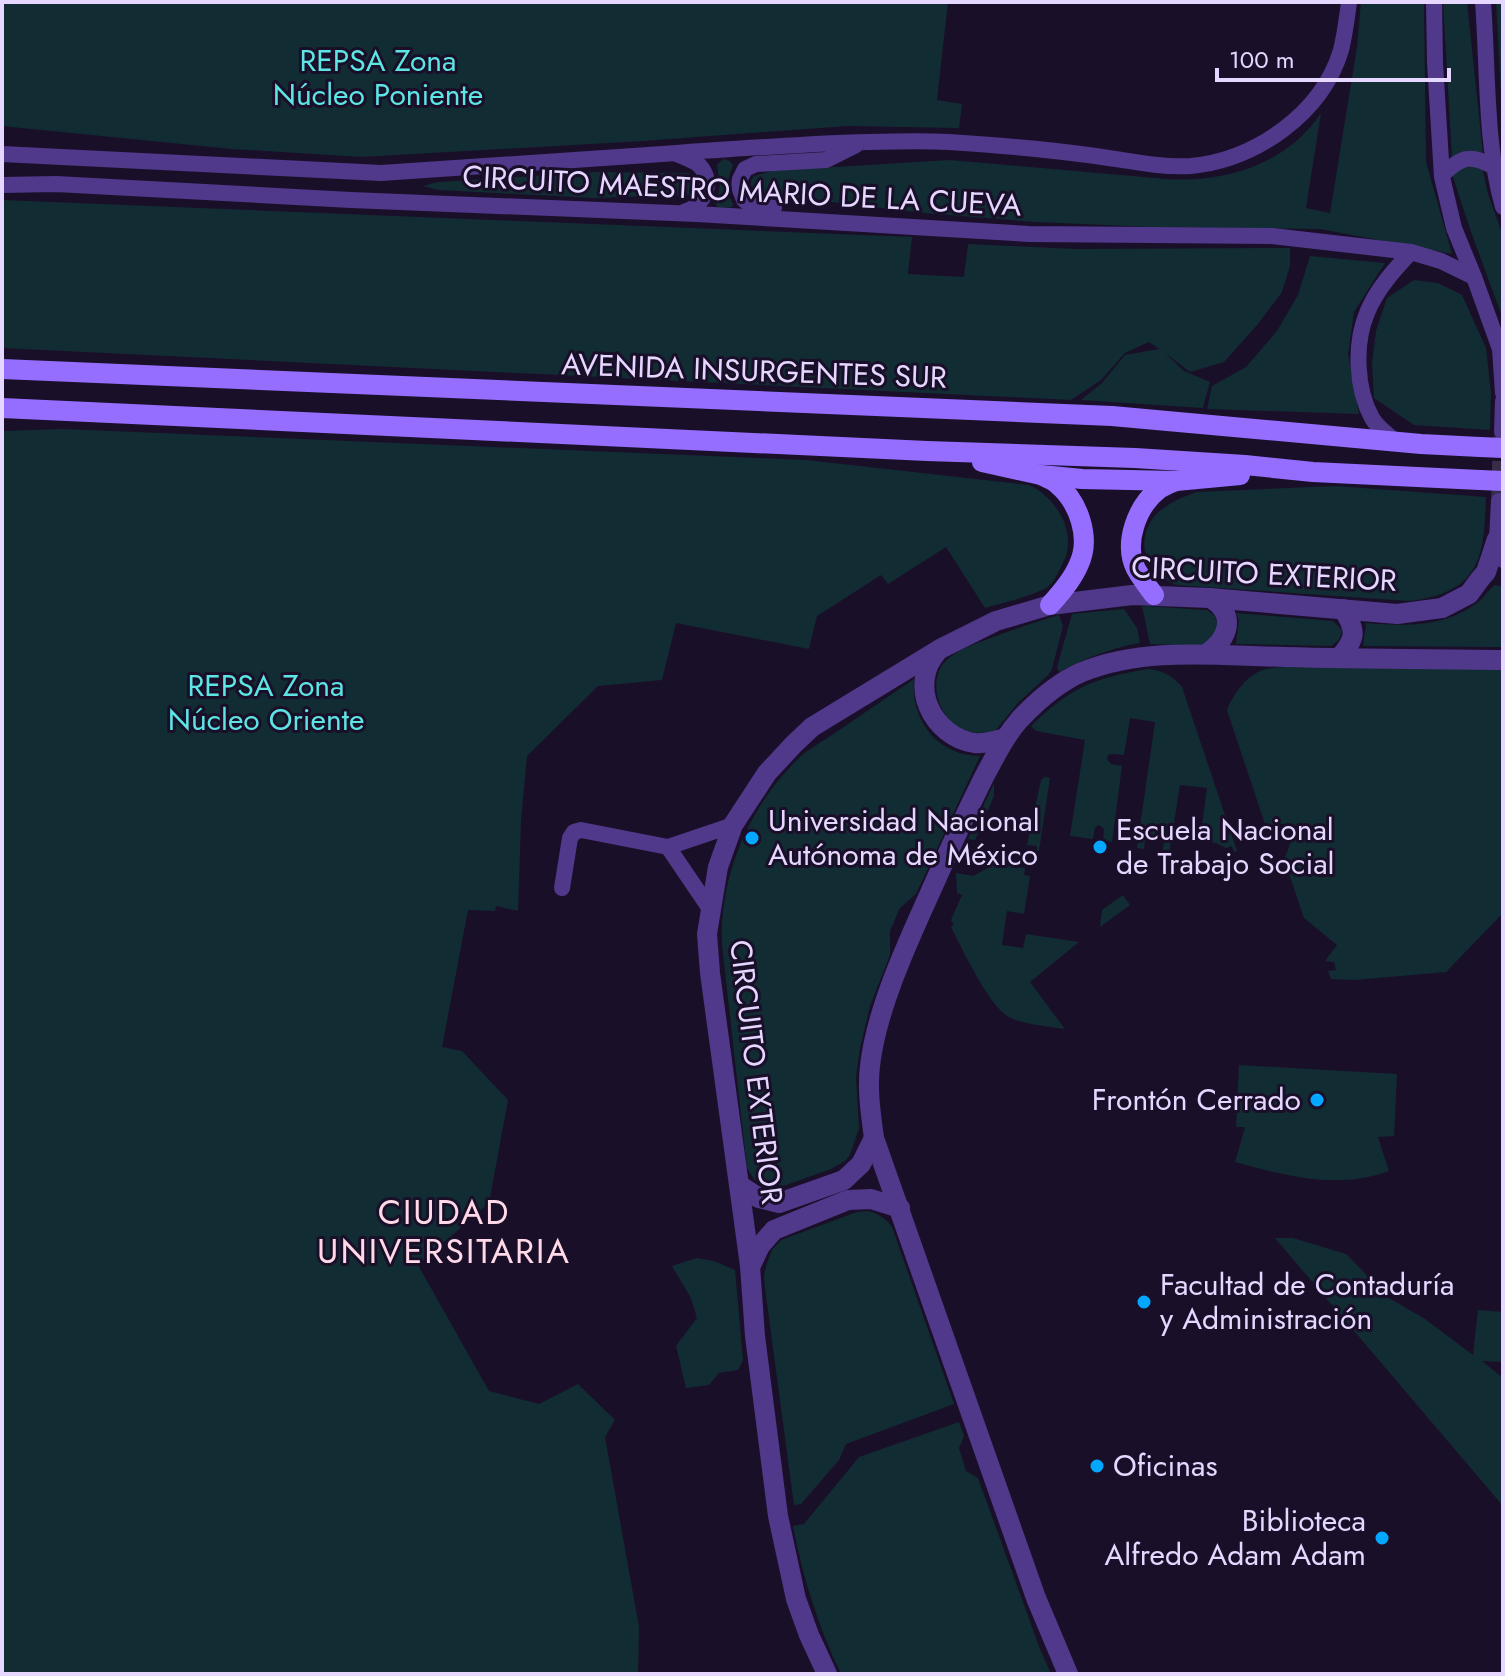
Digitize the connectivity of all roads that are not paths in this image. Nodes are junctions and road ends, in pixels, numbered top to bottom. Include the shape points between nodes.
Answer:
1 (1349, 2) edge
2 (1434, 2) edge
3 (1483, 2) edge
4 (861, 142) junction
5 (677, 153) junction
6 (2, 154) edge
7 (1494, 167) junction
8 (1442, 175) junction
9 (2, 185) edge
10 (1503, 207) edge
11 (675, 214) junction
12 (866, 223) junction
13 (1411, 252) junction
14 (1474, 277) junction
15 (1502, 351) edge
16 (3, 369) edge
17 (1503, 393) edge
18 (1503, 401) edge
19 (2, 408) edge
20 (1394, 440) junction
21 (1502, 440) edge
22 (927, 451) junction
23 (1313, 472) junction
24 (1041, 475) junction
25 (1176, 481) junction
26 (1501, 491) edge
27 (1497, 539) junction
28 (1503, 560) edge
29 (1154, 595) junction
30 (1210, 598) junction
31 (1050, 605) junction
32 (1343, 609) junction
33 (940, 649) junction
34 (1206, 654) junction
35 (1339, 658) junction
36 (1503, 660) edge
37 (1005, 738) junction
38 (733, 825) junction
39 (668, 847) junction
40 (562, 888) dead end
41 (710, 909) junction
42 (874, 1138) junction
43 (739, 1185) junction
44 (900, 1208) junction
45 (750, 1266) junction
46 (827, 1674) edge
47 (1068, 1674) edge

1 - 4 street, CIRCUITO MAESTRO MARIO DE LA CUEVA via 1332,70 1298,116 1250,150 1211,163 1170,166 973,144
2 - 8 street
3 - 7 street
4 - 5 street, CIRCUITO MAESTRO MARIO DE LA CUEVA
4 - 12 street via 819,161 752,165 742,172 739,187 751,205 842,211
5 - 6 street, CIRCUITO MAESTRO MARIO DE LA CUEVA via 381,173
5 - 11 street via 698,164 707,185 697,206
7 - 8 street via 1465,158
7 - 10 street
8 - 14 street via 1454,228
9 - 11 street, CIRCUITO MAESTRO MARIO DE LA CUEVA
11 - 12 street, CIRCUITO MAESTRO MARIO DE LA CUEVA
12 - 13 street, CIRCUITO MAESTRO MARIO DE LA CUEVA via 1029,234 1272,236
13 - 14 street, CIRCUITO MAESTRO MARIO DE LA CUEVA
13 - 20 street via 1366,315 1357,358 1373,420
14 - 15 street
15 - 17 street
16 - 20 main road, AVENIDA INSURGENTES SUR via 1112,416
18 - 21 street
19 - 22 main road
20 - 21 main road, AVENIDA INSURGENTES SUR, bridge via 1480,447
22 - 23 main road via 1172,460
22 - 24 main road
23 - 25 main road
23 - 26 main road, bridge via 1480,480
24 - 25 main road
24 - 31 main road via 1074,504 1083,539 1080,564
25 - 29 main road via 1146,502 1131,536 1136,569
26 - 27 street, CIRCUITO EXTERIOR
27 - 28 street, CIRCUITO EXTERIOR
27 - 32 street, CIRCUITO EXTERIOR via 1486,572 1469,594 1442,608 1397,614
29 - 30 street, CIRCUITO EXTERIOR
29 - 31 street, CIRCUITO EXTERIOR
30 - 32 street, CIRCUITO EXTERIOR
30 - 34 street via 1222,607 1227,626 1222,640
31 - 33 street, CIRCUITO EXTERIOR via 996,621
32 - 35 street via 1353,626 1352,644
33 - 37 street via 927,666 924,686 932,715 947,732 968,741
33 - 38 street, CIRCUITO EXTERIOR via 812,727 767,773
34 - 35 street
34 - 37 street via 1150,656 1081,672 1039,701
35 - 36 street
37 - 42 street via 938,875 888,995 870,1066
38 - 39 street
38 - 41 street, CIRCUITO EXTERIOR
39 - 40 street via 574,832
39 - 41 street
41 - 43 street, CIRCUITO EXTERIOR via 710,973
42 - 43 street via 861,1164 844,1180 792,1199 779,1203 759,1198
42 - 44 street
43 - 45 street, CIRCUITO EXTERIOR
44 - 45 street via 871,1199 848,1200 774,1230
44 - 47 street via 1036,1598
45 - 46 street, CIRCUITO EXTERIOR via 778,1516 796,1599

